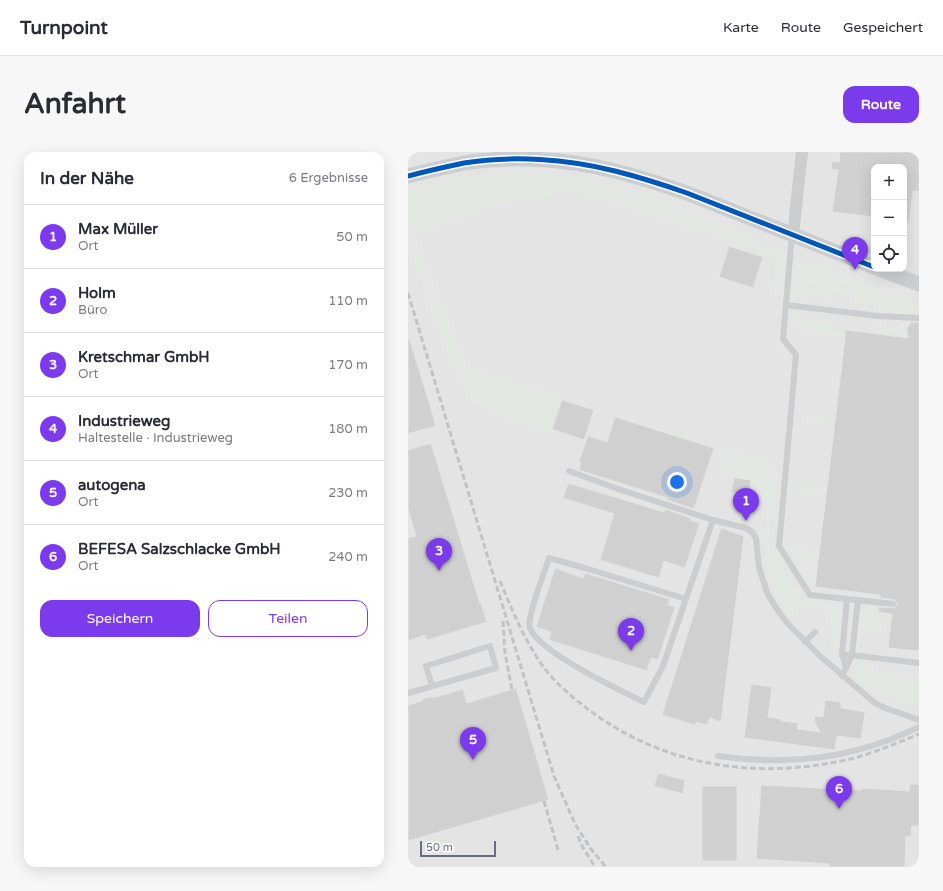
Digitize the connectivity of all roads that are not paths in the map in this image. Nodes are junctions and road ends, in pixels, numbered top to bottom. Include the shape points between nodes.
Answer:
1 (802, 152) edge
2 (408, 176) edge
3 (792, 235) junction
4 (871, 266) edge
5 (887, 272) edge
6 (919, 284) edge
7 (786, 306) junction
8 (919, 318) edge
9 (569, 472) dead end
10 (713, 520) junction
11 (686, 599) junction
12 (847, 599) junction
13 (858, 600) junction
14 (893, 604) dead end
15 (815, 632) dead end
16 (805, 642) junction
17 (842, 654) junction
18 (852, 655) junction
19 (919, 663) edge
20 (846, 668) junction
21 (842, 676) junction
22 (432, 686) junction
23 (408, 693) edge
24 (919, 720) edge
25 (919, 727) edge
26 (718, 756) dead end

1 - 3 street
2 - 3 street via 466,163 492,161 545,160 584,165 657,183
3 - 4 street
3 - 7 lane
5 - 6 street
7 - 8 lane
7 - 12 lane via 783,338 796,355 779,546 810,595
9 - 10 lane
10 - 11 lane
10 - 16 lane via 746,528 752,532 756,539 758,568 768,595 789,625
11 - 11 lane via 663,666 644,702 603,682 547,648 530,628 530,616 549,558
12 - 13 lane
12 - 17 lane
13 - 14 lane
13 - 18 lane
15 - 16 lane
16 - 21 lane
17 - 18 lane
17 - 20 lane
18 - 19 lane
18 - 20 lane
20 - 21 lane
21 - 24 lane via 875,703
22 - 22 lane via 496,668 490,646 426,666
22 - 23 lane
25 - 26 lane via 867,748 819,758 770,761

